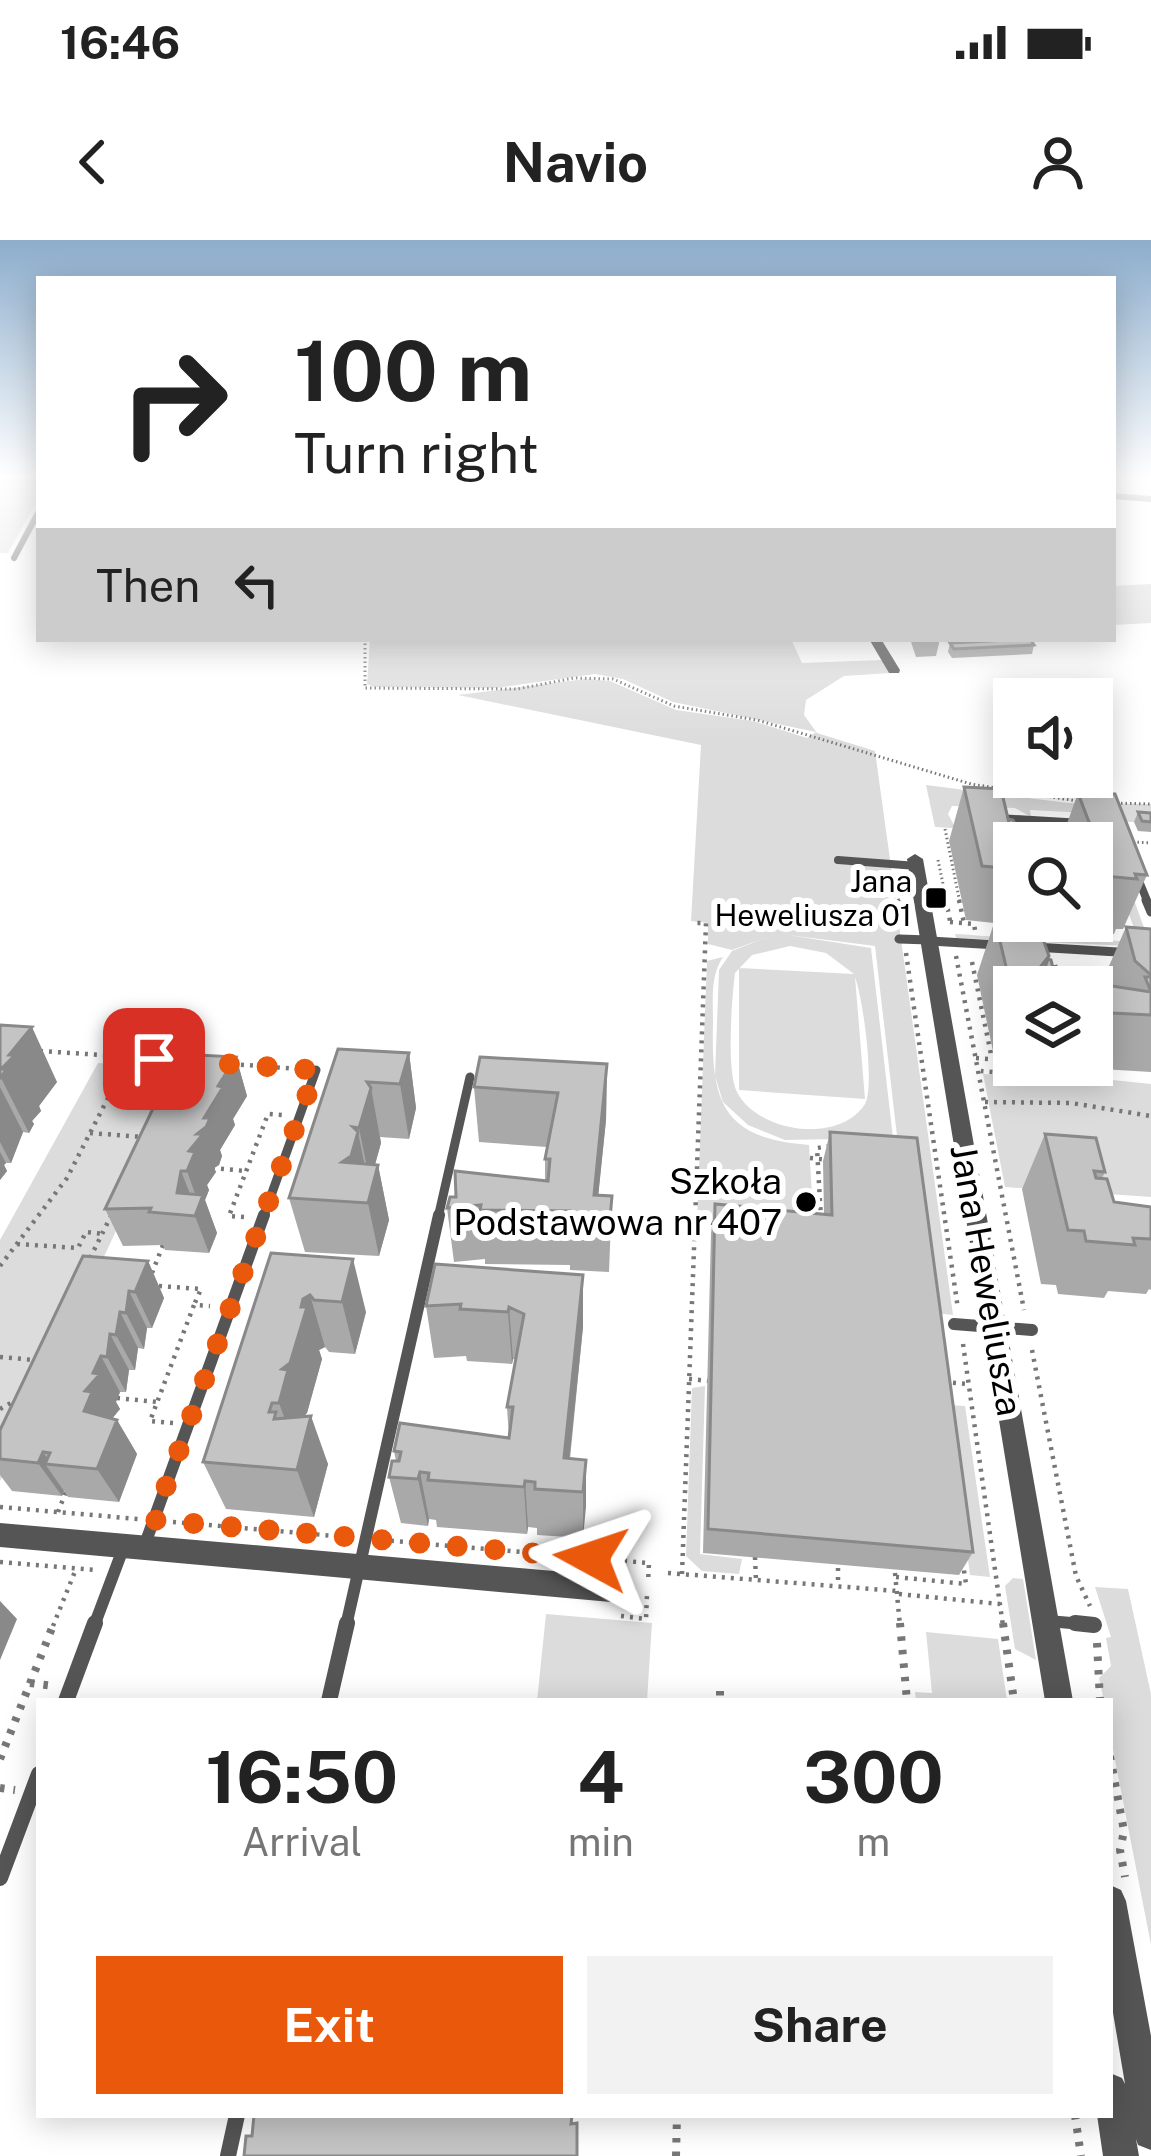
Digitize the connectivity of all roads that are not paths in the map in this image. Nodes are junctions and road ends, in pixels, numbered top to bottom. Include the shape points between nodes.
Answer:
1 (877, 642) edge
2 (895, 670) dead end
3 (988, 818) edge
4 (1060, 822) edge
5 (1128, 842) edge
6 (838, 860) dead end
7 (916, 862) joint
8 (1151, 912) edge
9 (902, 939) road end
10 (929, 941) junction
11 (1151, 954) edge
12 (316, 1070) dead end
13 (470, 1077) edge
14 (958, 1324) road end
15 (995, 1327) junction
16 (1030, 1330) road end
17 (0, 1534) edge
18 (134, 1546) junction
19 (363, 1552) junction
20 (622, 1590) dead end
21 (1045, 1621) junction
22 (1094, 1625) road end
23 (67, 1698) edge
24 (330, 1698) edge
25 (1058, 1698) edge
26 (36, 1782) edge
27 (0, 1878) edge
28 (1119, 1895) edge
29 (1113, 2108) edge
30 (236, 2118) edge
31 (1151, 2132) edge
32 (228, 2156) edge
33 (1121, 2156) edge

1 - 2 street
3 - 4 lane
5 - 8 lane
6 - 7 lane
7 - 10 street, Jana Heweliusza
9 - 10 lane
10 - 11 lane
10 - 15 street, Jana Heweliusza
12 - 18 lane via 154,1520
13 - 19 lane
14 - 15 lane
15 - 16 lane
15 - 21 street, Jana Heweliusza
17 - 18 street
18 - 19 street
18 - 23 lane
19 - 20 street
19 - 24 lane
21 - 22 lane
21 - 25 street, Jana Heweliusza
26 - 27 lane
28 - 31 street
29 - 33 street
30 - 32 lane

